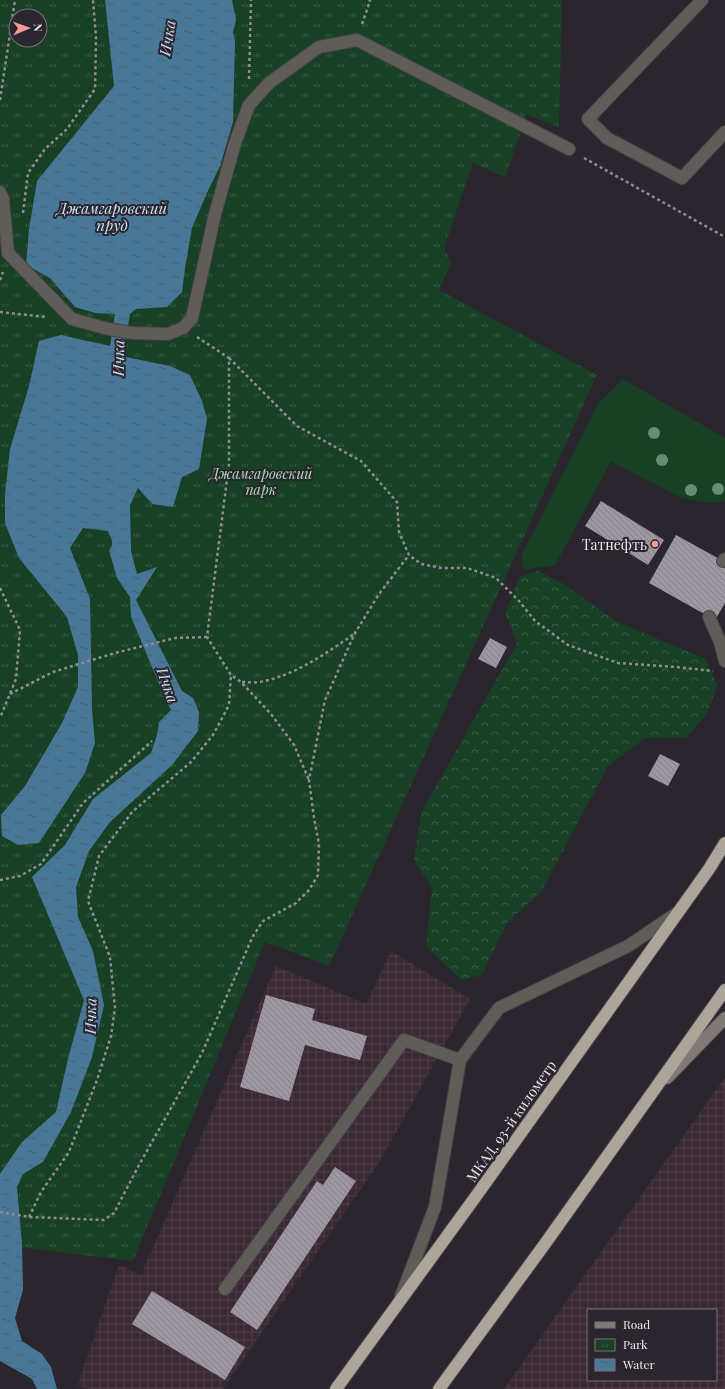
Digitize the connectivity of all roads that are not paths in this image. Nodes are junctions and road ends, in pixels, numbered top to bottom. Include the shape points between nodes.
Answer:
1 (702, 0) edge
2 (725, 132) edge
3 (569, 150) road end
4 (0, 192) edge
5 (709, 617) dead end
6 (725, 661) edge
7 (725, 843) edge
8 (678, 912) junction
9 (725, 990) edge
10 (725, 1018) edge
11 (460, 1060) junction
12 (650, 1096) junction
13 (225, 1289) dead end
14 (398, 1304) junction
15 (336, 1389) edge
16 (439, 1389) edge

1 - 2 lane via 588,119 607,138 682,178
3 - 4 lane via 356,40 319,47 269,83 249,105 235,143 215,214 192,318 183,328 168,334 133,333 72,319 8,253 3,199
5 - 6 lane
7 - 8 highway, МКАД, 93-й километр
8 - 11 lane via 628,946 499,1008
8 - 14 highway, МКАД, 93-й километр
9 - 12 highway
10 - 12 main road
11 - 13 lane via 404,1040
11 - 14 lane via 435,1207
12 - 16 highway
14 - 15 highway, МКАД, 93-й километр

